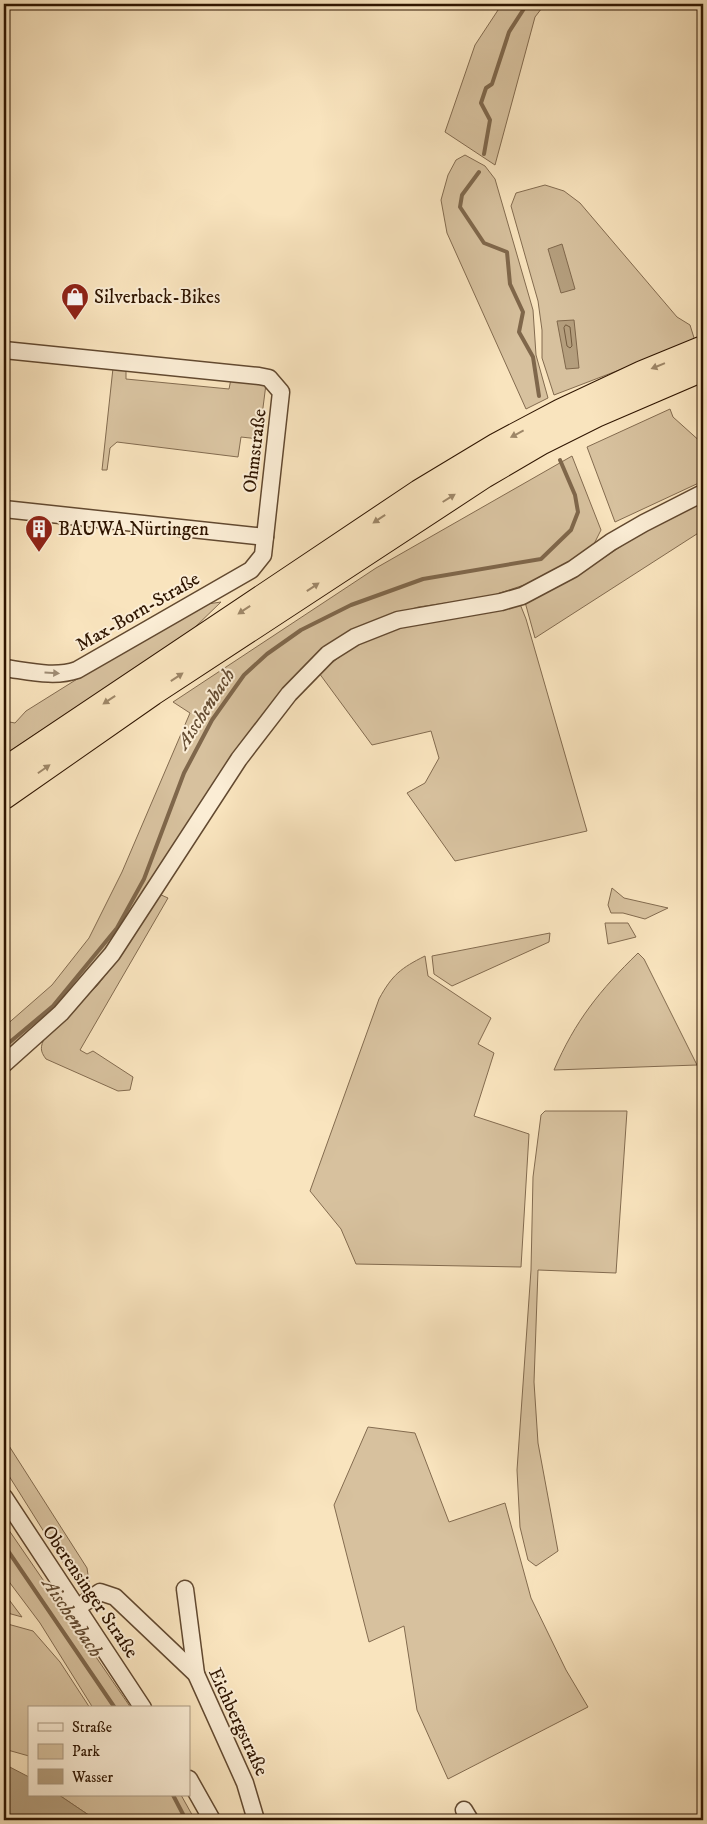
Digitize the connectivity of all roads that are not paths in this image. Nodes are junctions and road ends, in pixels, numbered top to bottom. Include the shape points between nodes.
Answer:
1 (703, 348) edge
2 (4, 350) edge
3 (703, 369) edge
4 (703, 493) edge
5 (4, 510) edge
6 (264, 537) junction
7 (4, 668) edge
8 (4, 770) edge
9 (4, 797) edge
10 (4, 1064) edge
11 (4, 1498) edge
12 (185, 1589) dead end
13 (76, 1608) junction
14 (196, 1674) junction
15 (142, 1706) edge
16 (190, 1781) edge
17 (212, 1820) edge
18 (256, 1820) edge

1 -> 8 highway via 618,384 497,445 411,498
2 - 6 street, Ohmstraße via 269,378 281,392 281,398
9 -> 3 highway via 153,693 484,476 596,415
4 - 10 street via 644,523 573,569 522,596 398,620 356,637 328,654 289,694 238,759 112,954 60,1013
5 - 6 street
7 -> 6 street, Max-Born-Straße via 54,674 77,670 251,570 263,555
11 - 13 street, Oberensinger Straße
12 - 14 street
13 - 14 street, Eichbergstraße via 100,1592 116,1597
13 - 15 street, Oberensinger Straße
14 - 18 street, Eichbergstraße via 245,1783
16 - 17 street

